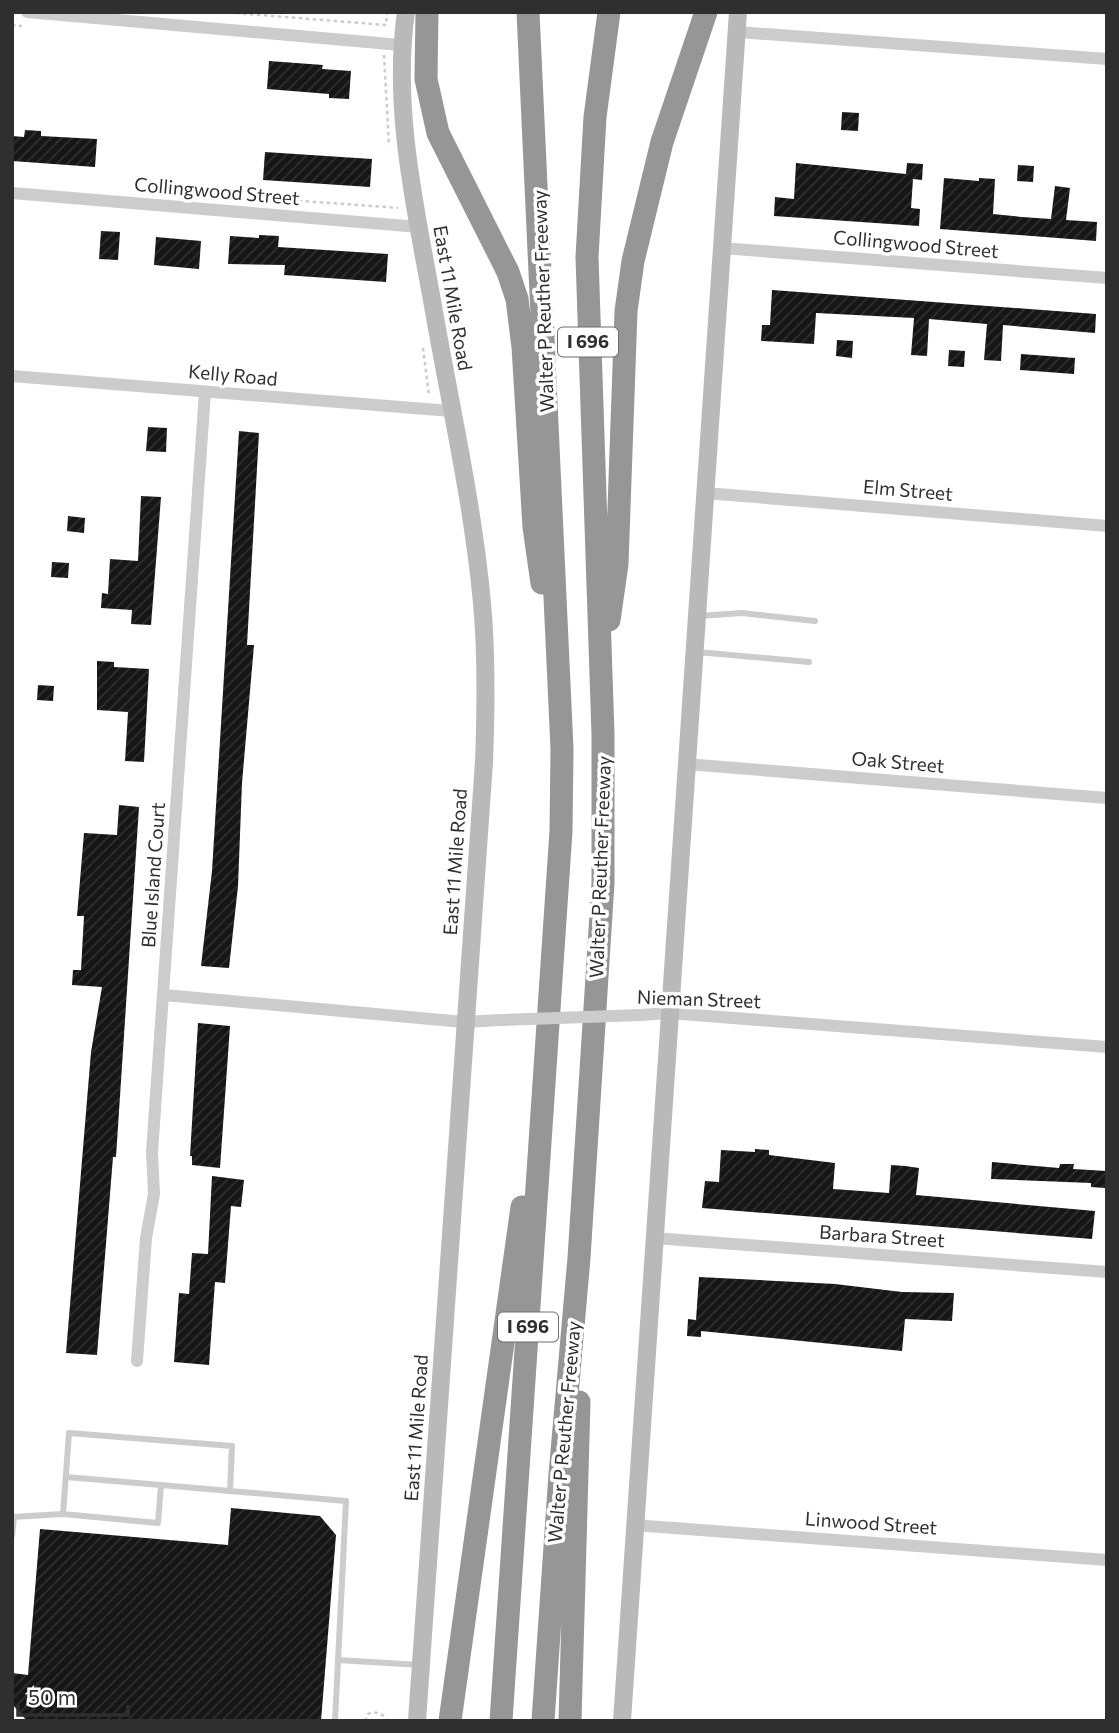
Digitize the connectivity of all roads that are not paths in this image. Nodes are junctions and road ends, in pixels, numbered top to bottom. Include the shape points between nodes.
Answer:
1 (27, 12) edge
2 (405, 12) edge
3 (428, 12) edge
4 (528, 12) edge
5 (609, 12) edge
6 (706, 12) edge
7 (737, 12) edge
8 (738, 32) junction
9 (401, 45) junction
10 (1107, 59) edge
11 (12, 193) edge
12 (419, 227) junction
13 (722, 248) junction
14 (1107, 278) edge
15 (12, 376) edge
16 (205, 392) junction
17 (451, 411) junction
18 (705, 493) junction
19 (1107, 526) edge
20 (697, 617) junction
21 (816, 621) dead end
22 (695, 652) junction
23 (558, 657) junction
24 (809, 662) dead end
25 (601, 672) junction
26 (686, 764) junction
27 (1107, 798) edge
28 (556, 934) junction
29 (164, 995) junction
30 (669, 1013) junction
31 (464, 1022) junction
32 (1107, 1047) edge
33 (654, 1238) junction
34 (1107, 1272) edge
35 (573, 1328) junction
36 (137, 1361) dead end
37 (66, 1477) junction
38 (161, 1485) junction
39 (230, 1491) junction
40 (63, 1514) junction
41 (13, 1517) edge
42 (633, 1525) junction
43 (12, 1535) edge
44 (1107, 1560) edge
45 (338, 1660) junction
46 (421, 1665) junction
47 (335, 1721) edge
48 (417, 1721) edge
49 (450, 1721) edge
50 (501, 1721) edge
51 (543, 1721) edge
52 (570, 1721) edge
53 (622, 1721) edge

1 - 9 street
2 - 9 main road, East 11 Mile Road
3 - 23 highway via 426,79 435,121 445,152 508,272 517,299 534,527
4 - 23 highway, Walter P Reuther Freeway / I 696
5 - 25 highway, Walter P Reuther Freeway / I 696 via 595,117 587,257
6 - 25 highway via 662,142 633,261 626,311 617,564
7 - 8 main road
8 - 10 street
8 - 13 main road
9 - 12 main road, East 11 Mile Road via 404,117
11 - 12 street, Collingwood Street
12 - 17 main road, East 11 Mile Road
13 - 14 street, Collingwood Street
13 - 18 main road
15 - 16 street, Kelly Road
16 - 17 street, Kelly Road
16 - 29 street, Blue Island Court
17 - 31 main road, East 11 Mile Road via 474,541 486,684
18 - 19 street, Elm Street
18 - 20 main road
20 - 21 lane via 742,614
20 - 22 main road
22 - 24 lane
22 - 26 main road
23 - 28 highway, Walter P Reuther Freeway / I 696 via 562,749
25 - 35 highway, Walter P Reuther Freeway / I 696 via 603,883
26 - 27 street, Oak Street
26 - 30 main road
28 - 49 highway via 532,1054 516,1264
28 - 50 highway, Walter P Reuther Freeway / I 696
29 - 31 street, Nieman Street
29 - 36 street, Blue Island Court via 152,1152 154,1194 146,1238
30 - 31 street, Nieman Street, bridge
30 - 32 street, Nieman Street
30 - 33 main road
31 - 46 main road, East 11 Mile Road
33 - 34 street, Barbara Street
33 - 42 main road
35 - 51 highway, Walter P Reuther Freeway / I 696
35 - 52 highway via 580,1426
37 - 38 lane
37 - 39 lane via 69,1433 232,1446
37 - 40 lane
38 - 39 lane
38 - 40 lane via 158,1523
39 - 45 lane via 346,1502
40 - 41 lane
41 - 43 lane
42 - 44 street, Linwood Street
42 - 53 main road
45 - 46 lane
45 - 47 lane
46 - 48 main road, East 11 Mile Road

